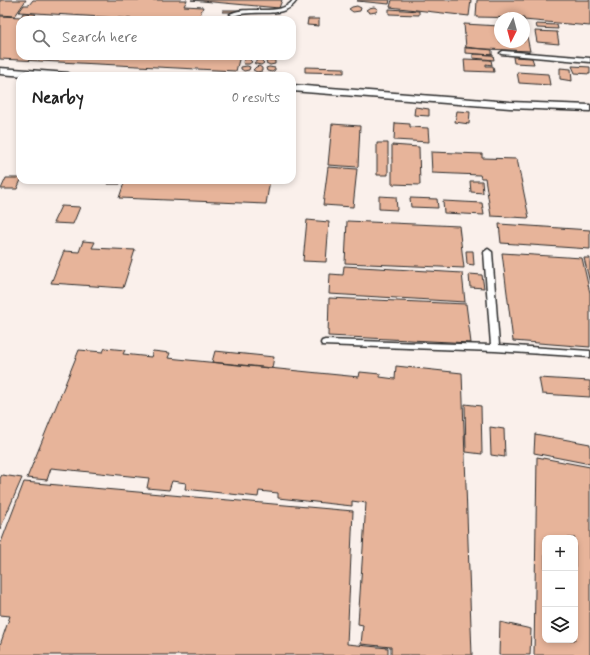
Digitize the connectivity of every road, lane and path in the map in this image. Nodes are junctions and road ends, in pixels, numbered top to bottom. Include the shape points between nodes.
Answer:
1 (295, 0) edge
2 (233, 14) dead end
3 (503, 52) dead end
4 (590, 60) edge
5 (0, 71) edge
6 (16, 72) edge
7 (296, 88) edge
8 (590, 108) edge
9 (488, 252) dead end
10 (325, 343) dead end
11 (496, 348) junction
12 (590, 354) edge

1 - 2 lane via 292,5 279,11
3 - 4 lane
5 - 6 street
7 - 8 street via 510,105
9 - 11 lane
10 - 11 lane
11 - 12 lane

